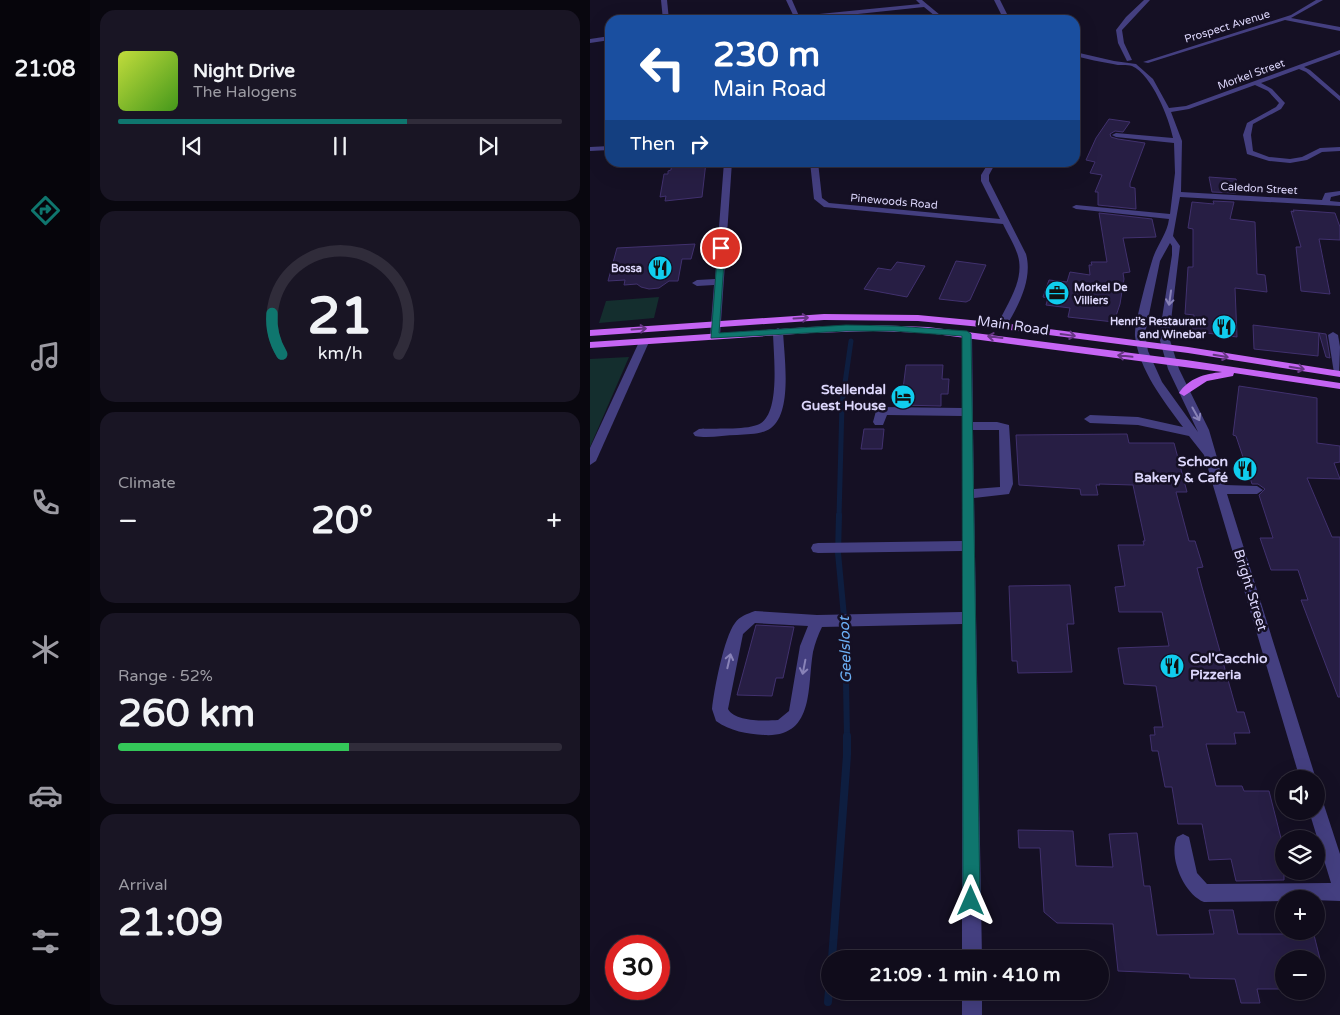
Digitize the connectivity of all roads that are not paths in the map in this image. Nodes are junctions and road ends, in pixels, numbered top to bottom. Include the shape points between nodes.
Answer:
1 (664, 0) edge
2 (789, 0) edge
3 (919, 0) edge
4 (997, 0) edge
5 (1147, 0) edge
6 (1320, 0) edge
7 (924, 5) junction
8 (666, 15) edge
9 (795, 15) edge
10 (833, 15) edge
11 (937, 15) edge
12 (1004, 15) edge
13 (1286, 19) junction
14 (1340, 29) edge
15 (605, 39) edge
16 (590, 41) edge
17 (1340, 52) edge
18 (1080, 55) edge
19 (1098, 59) junction
20 (1136, 61) junction
21 (1114, 63) junction
22 (1299, 67) junction
23 (1148, 76) junction
24 (1256, 82) junction
25 (1340, 99) edge
26 (1168, 110) junction
27 (1116, 135) dead end
28 (1156, 139) junction
29 (1178, 141) junction
30 (605, 148) edge
31 (1340, 148) edge
32 (590, 149) edge
33 (1154, 149) dead end
34 (728, 167) edge
35 (815, 167) edge
36 (990, 167) edge
37 (1176, 194) junction
38 (1340, 194) edge
39 (1325, 203) junction
40 (1340, 204) edge
41 (1076, 207) dead end
42 (1173, 217) junction
43 (1005, 222) junction
44 (1170, 237) junction
45 (718, 282) junction
46 (697, 284) dead end
47 (716, 324) junction
48 (1002, 326) junction
49 (778, 331) junction
50 (590, 333) edge
51 (967, 334) junction
52 (1333, 335) dead end
53 (714, 336) junction
54 (644, 342) junction
55 (590, 345) edge
56 (1141, 345) junction
57 (1166, 348) junction
58 (1145, 358) junction
59 (1170, 361) junction
60 (1249, 372) junction
61 (1339, 373) edge
62 (1340, 386) edge
63 (1184, 393) junction
64 (967, 419) junction
65 (1090, 419) dead end
66 (879, 422) dead end
67 (699, 433) dead end
68 (1193, 433) junction
69 (1211, 458) junction
70 (590, 461) edge
71 (1220, 489) junction
72 (1257, 490) dead end
73 (968, 494) junction
74 (968, 546) junction
75 (825, 548) dead end
76 (969, 618) junction
77 (817, 621) junction
78 (1305, 770) edge
79 (1322, 820) edge
80 (1183, 843) dead end
81 (1337, 861) edge
82 (1340, 883) edge
83 (1340, 892) edge
84 (972, 950) edge
85 (972, 1000) edge
86 (972, 1015) edge

1 - 8 street
2 - 9 street
3 - 7 street
4 - 12 street
5 - 20 street via 1119,30 1124,49
6 - 13 street, Prospect Avenue
7 - 10 street
7 - 11 street
13 - 14 street
13 - 20 street, Prospect Avenue
15 - 16 street
17 - 22 street, Morkel Street
18 - 19 street
19 - 20 street
19 - 21 street
20 - 21 street
20 - 23 street
20 - 23 street
21 - 23 street
22 - 24 street, Morkel Street
22 - 25 street
23 - 26 street
24 - 26 street, Morkel Street via 1187,108
24 - 31 street via 1270,90 1282,103 1279,108 1250,123 1247,135 1250,152 1258,157 1290,160 1306,159 1323,149
26 - 29 street
27 - 28 street
28 - 29 street
28 - 33 street
29 - 37 street
30 - 32 street
34 - 45 street
35 - 43 street, Pinewoods Road via 818,199 827,205
36 - 43 street via 984,178
37 - 39 street, Caledon Street
37 - 42 street
38 - 39 street via 1328,195
39 - 40 street, Caledon Street
41 - 42 street
42 - 44 street
43 - 48 street via 1026,266
44 - 56 street via 1160,249 1156,261 1140,334
44 -> 57 street, Bright Street via 1176,246 1176,255 1164,338
45 - 46 street
45 - 47 street
47 -> 48 main road, Main Road via 824,317 896,317
50 -> 47 main road, Main Road
47 - 53 street
48 -> 56 main road, Main Road
49 - 51 main road, Main Road via 894,328
49 - 53 main road, Main Road
49 - 67 street via 778,398 774,418 755,430
58 -> 51 main road, Main Road
51 - 64 street
52 - 61 street
53 - 54 main road, Main Road
54 - 55 main road, Main Road
54 - 70 street
56 - 57 main road, Main Road
56 - 58 street, Bright Street
57 - 59 street, Bright Street
57 -> 61 main road, Main Road
58 - 59 main road, Main Road
58 - 68 street, Bright Street via 1165,395
59 - 60 main road, Main Road
59 - 63 street, Bright Street
60 - 62 main road, Main Road
60 - 63 main road via 1197,380
63 -> 69 street, Bright Street via 1204,430
64 - 66 street via 882,411
64 - 73 street
64 - 73 street via 1005,428 1007,484 1005,491
65 - 68 street via 1138,422
68 - 69 street, Bright Street
69 - 71 street, Bright Street
71 - 72 street
71 - 78 street, Bright Street
73 - 74 street
74 - 75 street
74 - 76 street
76 - 77 street
76 - 84 street
77 -> 77 street via 807,646 799,708 790,722 770,728 734,723 722,716 721,699 732,649 744,622 755,617
79 - 81 street
80 - 83 street via 1190,881 1204,893
81 - 82 street
85 - 86 street

